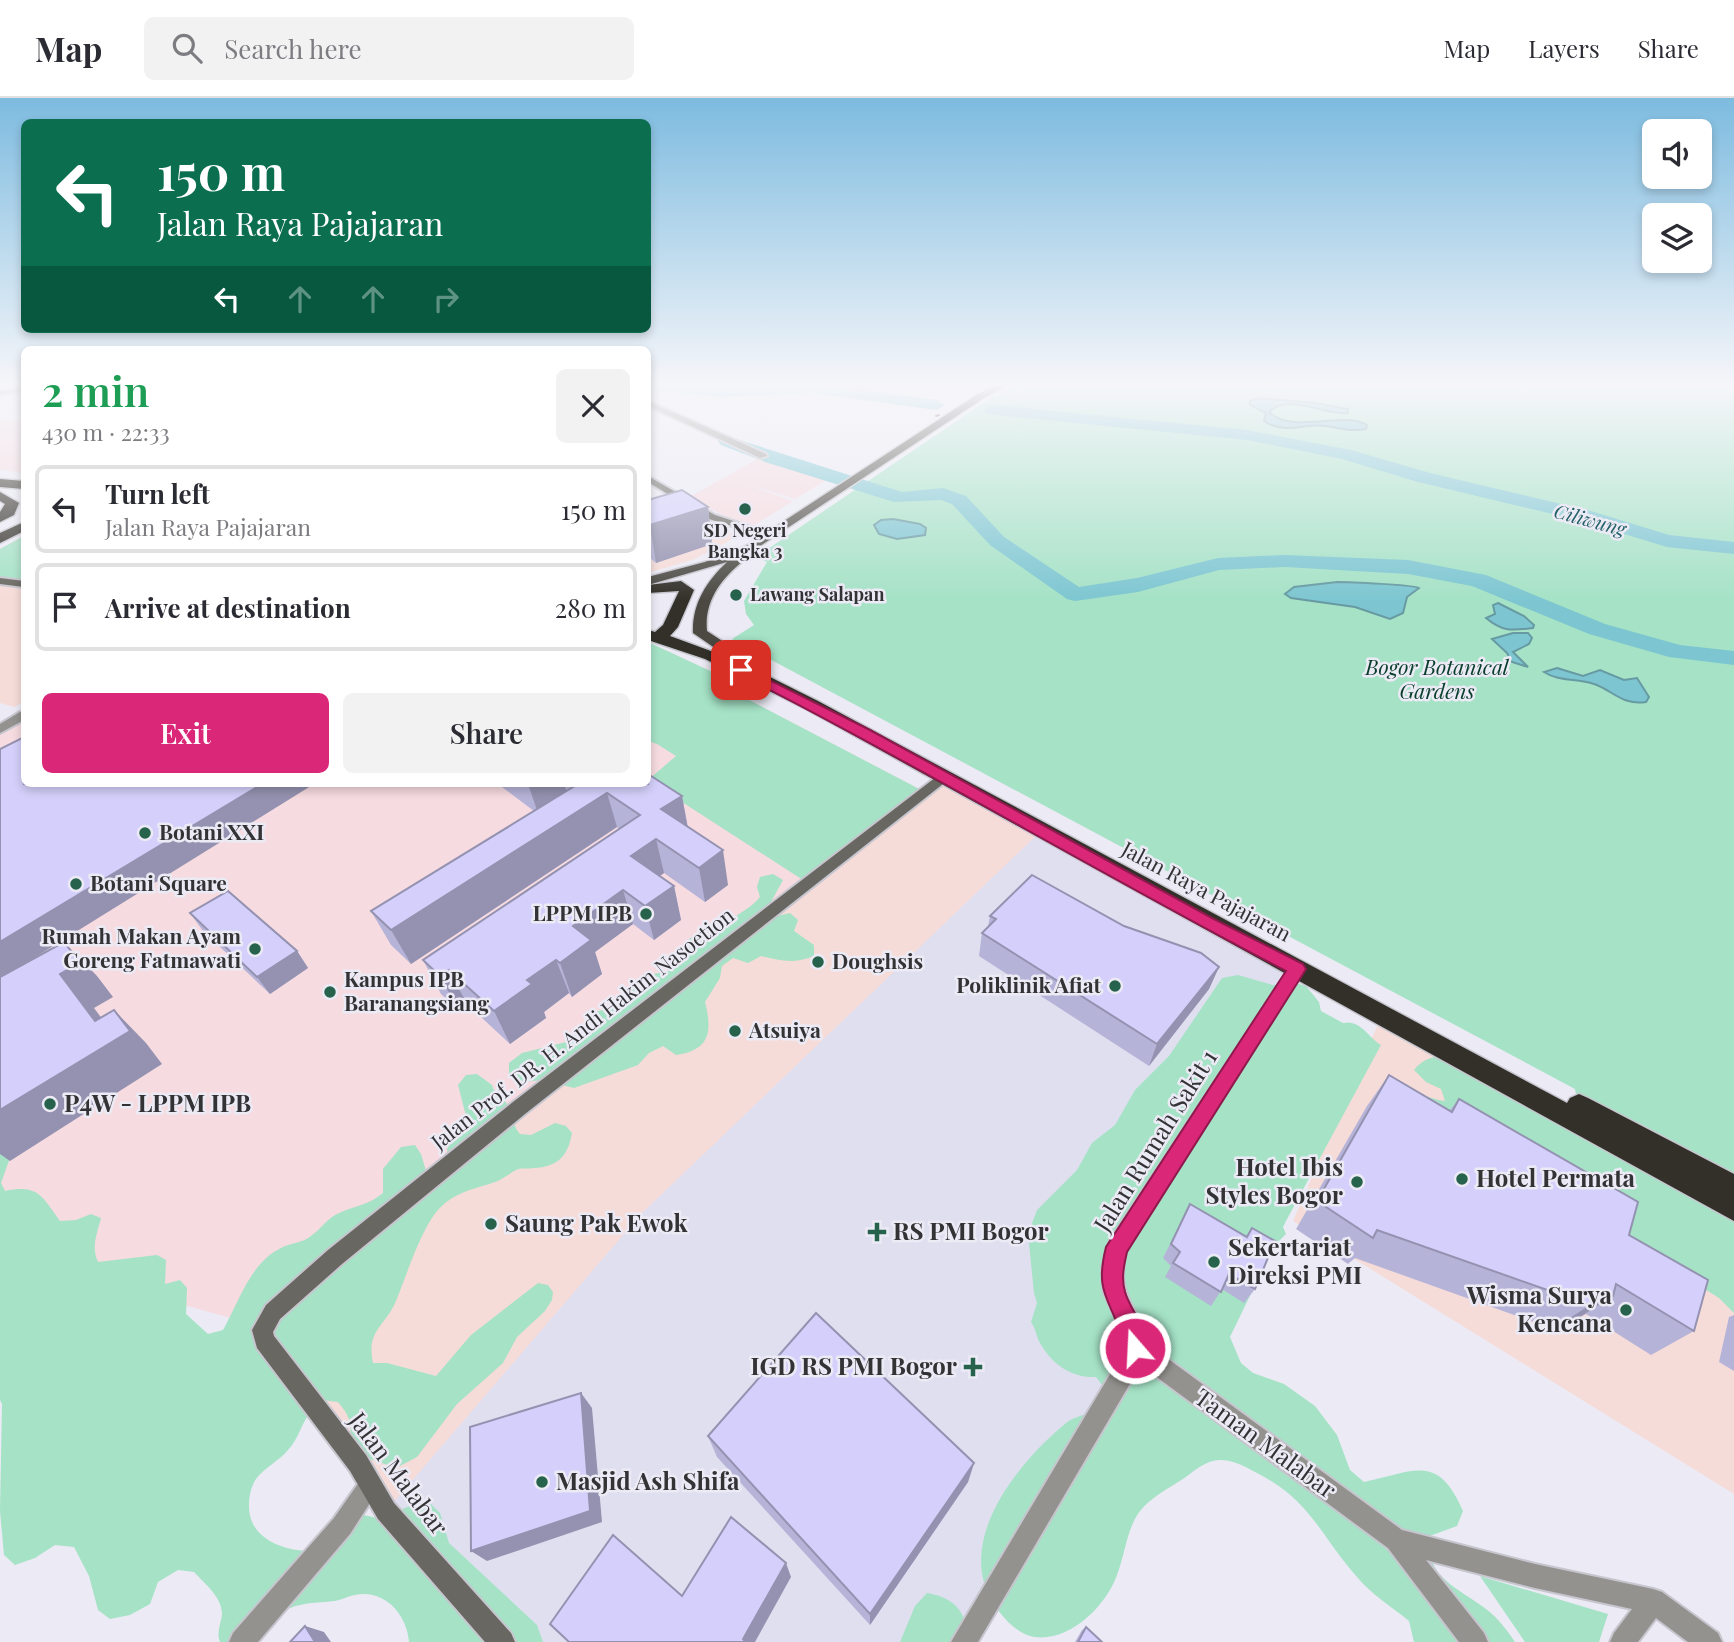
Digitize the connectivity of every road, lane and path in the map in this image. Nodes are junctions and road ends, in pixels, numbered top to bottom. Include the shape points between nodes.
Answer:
1 (890, 457) edge
2 (651, 481) edge
3 (0, 483) edge
4 (21, 485) edge
5 (0, 495) edge
6 (21, 495) edge
7 (21, 514) edge
8 (0, 518) edge
9 (0, 525) edge
10 (21, 528) edge
11 (772, 534) junction
12 (0, 539) edge
13 (651, 580) edge
14 (0, 581) edge
15 (21, 584) edge
16 (651, 588) edge
17 (659, 633) edge
18 (743, 661) junction
19 (764, 680) junction
20 (21, 717) edge
21 (0, 729) edge
22 (944, 777) junction
23 (1297, 969) junction
24 (1734, 1189) edge
25 (1734, 1207) edge
26 (261, 1329) joint
27 (1135, 1348) junction
28 (370, 1486) junction
29 (1396, 1540) junction
30 (1653, 1601) junction
31 (242, 1642) edge
32 (502, 1642) edge
33 (964, 1642) edge
34 (1475, 1642) edge
35 (1623, 1642) edge
36 (1709, 1642) edge

1 - 11 main road
2 - 11 street via 712,517
3 - 4 highway
5 - 6 highway
5 - 8 highway via 12,503
7 - 9 highway
10 - 12 highway
11 - 13 main road via 732,556
11 - 18 main road via 717,578 697,618 700,633
14 - 15 street
16 - 17 highway via 669,585 687,590
17 - 18 highway
17 - 19 highway, Jalan Raya Pajajaran
18 - 19 highway
18 - 24 highway
19 - 22 highway, Jalan Raya Pajajaran
20 - 21 street
22 - 23 highway, Jalan Raya Pajajaran
22 - 26 street, Jalan Prof. DR. H. Andi Hakim Nasoetion via 335,1256 273,1312
23 - 25 highway, Jalan Raya Pajajaran
23 - 27 street, Jalan Rumah Sakit 1 via 1117,1247 1112,1269 1114,1293
26 - 28 street, Jalan Malabar via 264,1341 358,1463
27 - 29 street, Taman Malabar
27 - 33 street via 1124,1374
28 - 31 street via 342,1526
28 - 32 street, Jalan Malabar via 386,1511
29 - 30 street, Taman Malabar
29 - 34 street, Taman Malabar
30 - 35 street
30 - 36 street, Taman Malabar

